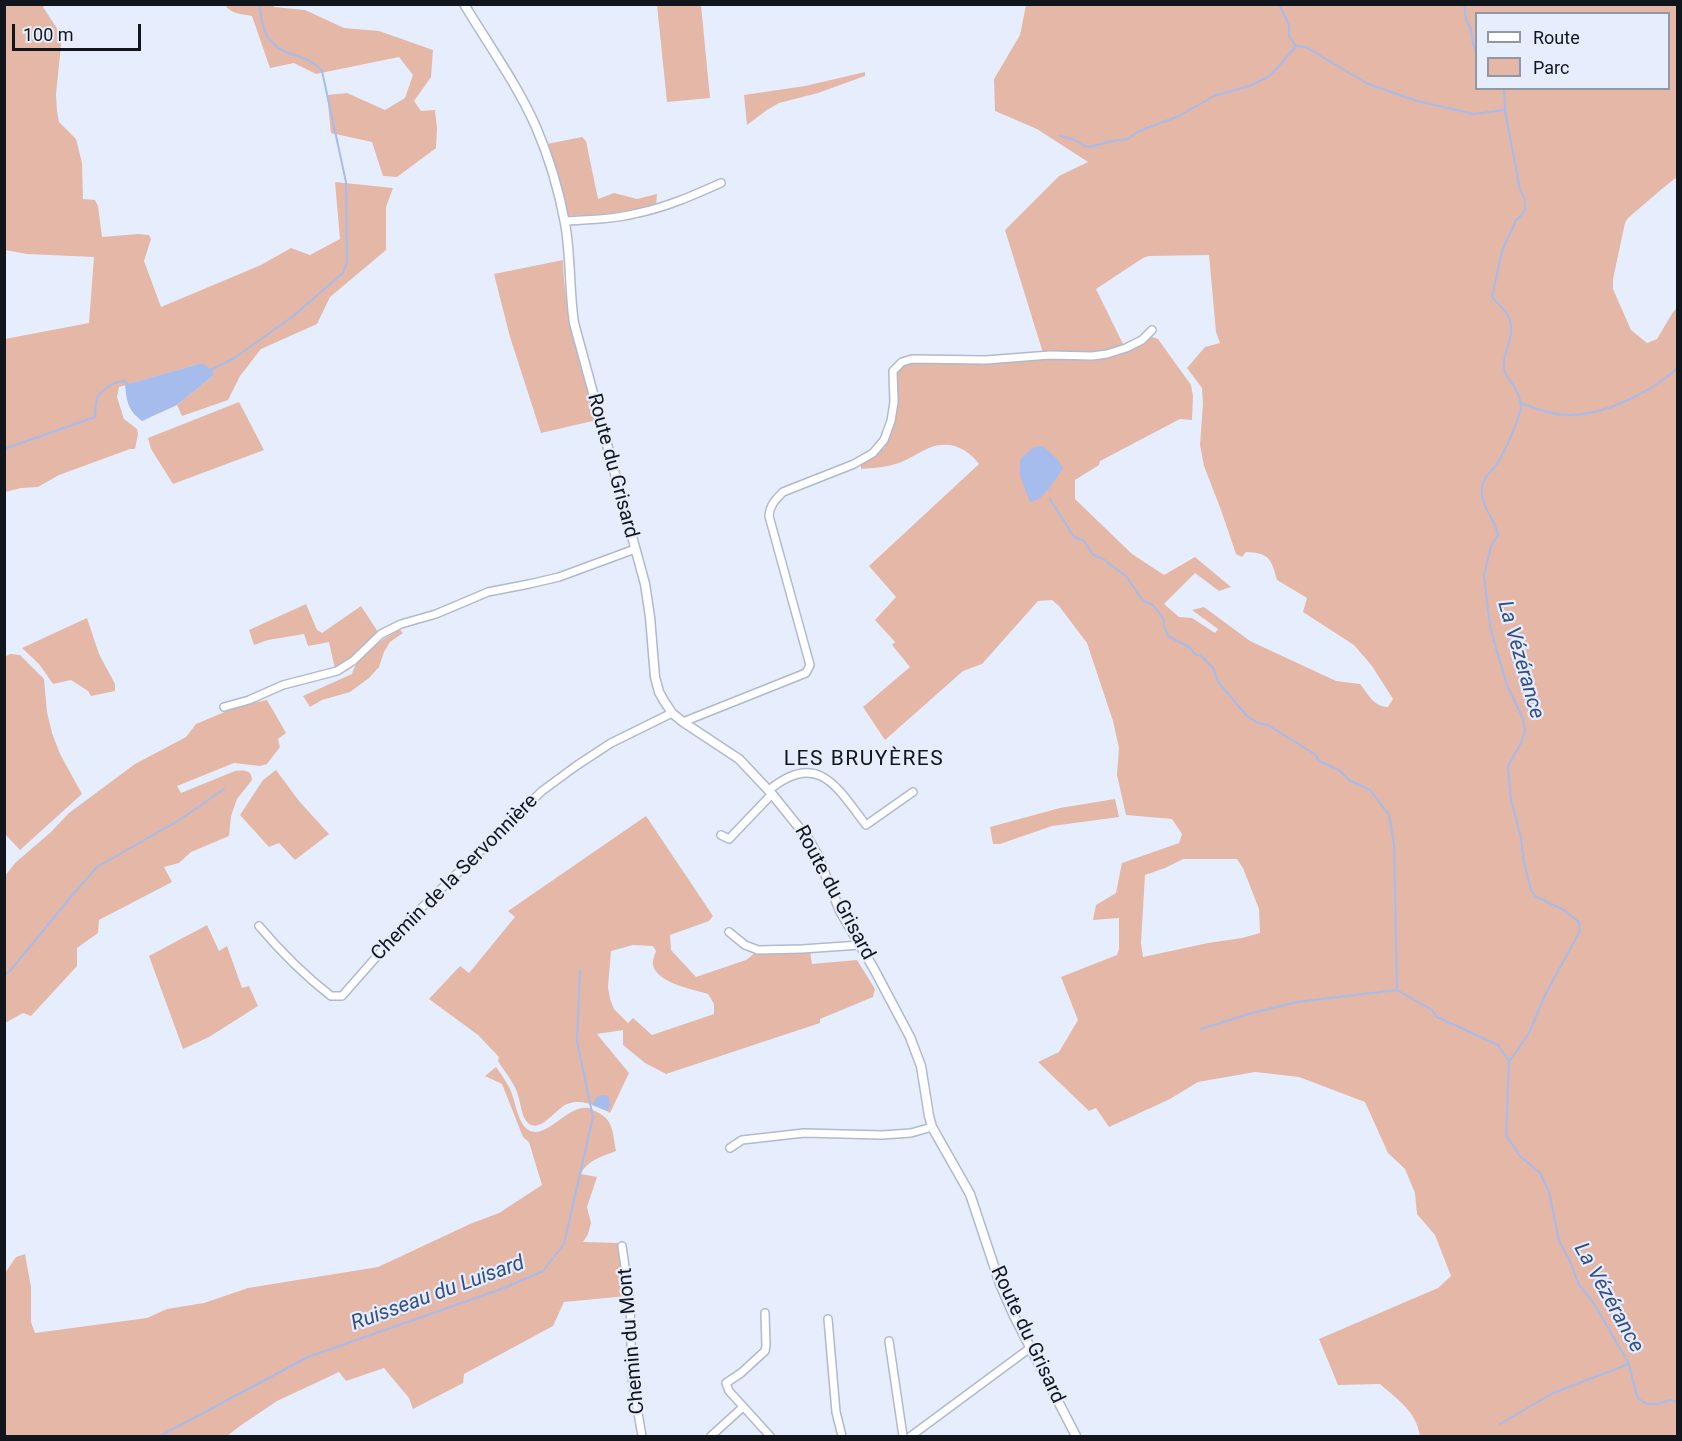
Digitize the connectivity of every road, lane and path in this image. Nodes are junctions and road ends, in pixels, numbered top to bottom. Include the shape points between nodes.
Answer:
1 (464, 4) edge
2 (721, 183) dead end
3 (565, 221) junction
4 (1152, 330) dead end
5 (635, 549) junction
6 (224, 707) dead end
7 (672, 713) junction
8 (683, 722) junction
9 (771, 792) junction
10 (913, 792) dead end
11 (721, 835) dead end
12 (259, 926) dead end
13 (729, 932) dead end
14 (860, 945) junction
15 (932, 1127) junction
16 (730, 1148) dead end
17 (622, 1246) dead end
18 (765, 1313) dead end
19 (828, 1319) dead end
20 (889, 1341) dead end
21 (1030, 1348) junction
22 (743, 1407) junction
23 (711, 1436) edge
24 (642, 1437) edge
25 (770, 1437) edge
26 (842, 1437) edge
27 (903, 1437) edge
28 (911, 1437) edge
29 (1076, 1437) edge

1 - 3 street, Route du Grisard via 536,127
2 - 3 street via 637,214
3 - 5 street, Route du Grisard via 574,323
4 - 8 street via 1126,348 1092,356 902,362 893,371 894,402 888,430 873,453 783,492 770,508 810,664 806,673
5 - 6 street via 551,579 488,592 401,624 381,634 354,661 337,671 283,685
5 - 7 street, Route du Grisard via 648,600 655,677
7 - 8 street, Route du Grisard
7 - 12 street, Chemin de la Servonnière via 611,743 542,791 407,922 342,996 331,996 316,985
8 - 9 street, Route du Grisard via 739,759
9 - 10 street via 779,782 796,774 822,775 836,785 866,825
9 - 11 street via 729,839
9 - 14 street, Route du Grisard via 817,854 840,911
13 - 14 street via 758,950
14 - 15 street, Route du Grisard via 916,1051
15 - 16 street via 882,1135 804,1133 742,1140
15 - 21 street, Route du Grisard via 970,1194 1000,1284
17 - 24 street, Chemin du Mont via 630,1302 632,1378
18 - 22 street via 765,1351 726,1383
19 - 26 street via 836,1412
20 - 27 street
21 - 28 street
21 - 29 street, Route du Grisard
22 - 23 street
22 - 25 street

